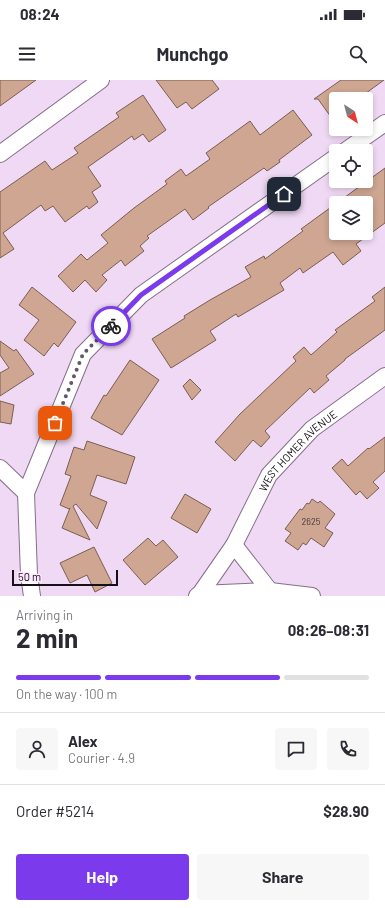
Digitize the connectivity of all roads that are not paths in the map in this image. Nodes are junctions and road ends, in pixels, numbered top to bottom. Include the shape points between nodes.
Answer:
1 (101, 80) edge
2 (385, 123) edge
3 (355, 144) edge
4 (0, 154) edge
5 (329, 162) edge
6 (385, 376) edge
7 (0, 468) edge
8 (26, 492) junction
9 (234, 545) junction
10 (270, 591) junction
11 (199, 595) edge
12 (32, 596) edge
13 (312, 596) edge

1 - 4 street
2 - 3 street
5 - 8 street via 141,295 83,354
6 - 9 street, WEST HOMER AVENUE via 312,429 269,475
7 - 8 street
8 - 12 street
9 - 10 street
9 - 11 street, WEST HOMER AVENUE
10 - 11 street
10 - 13 street

